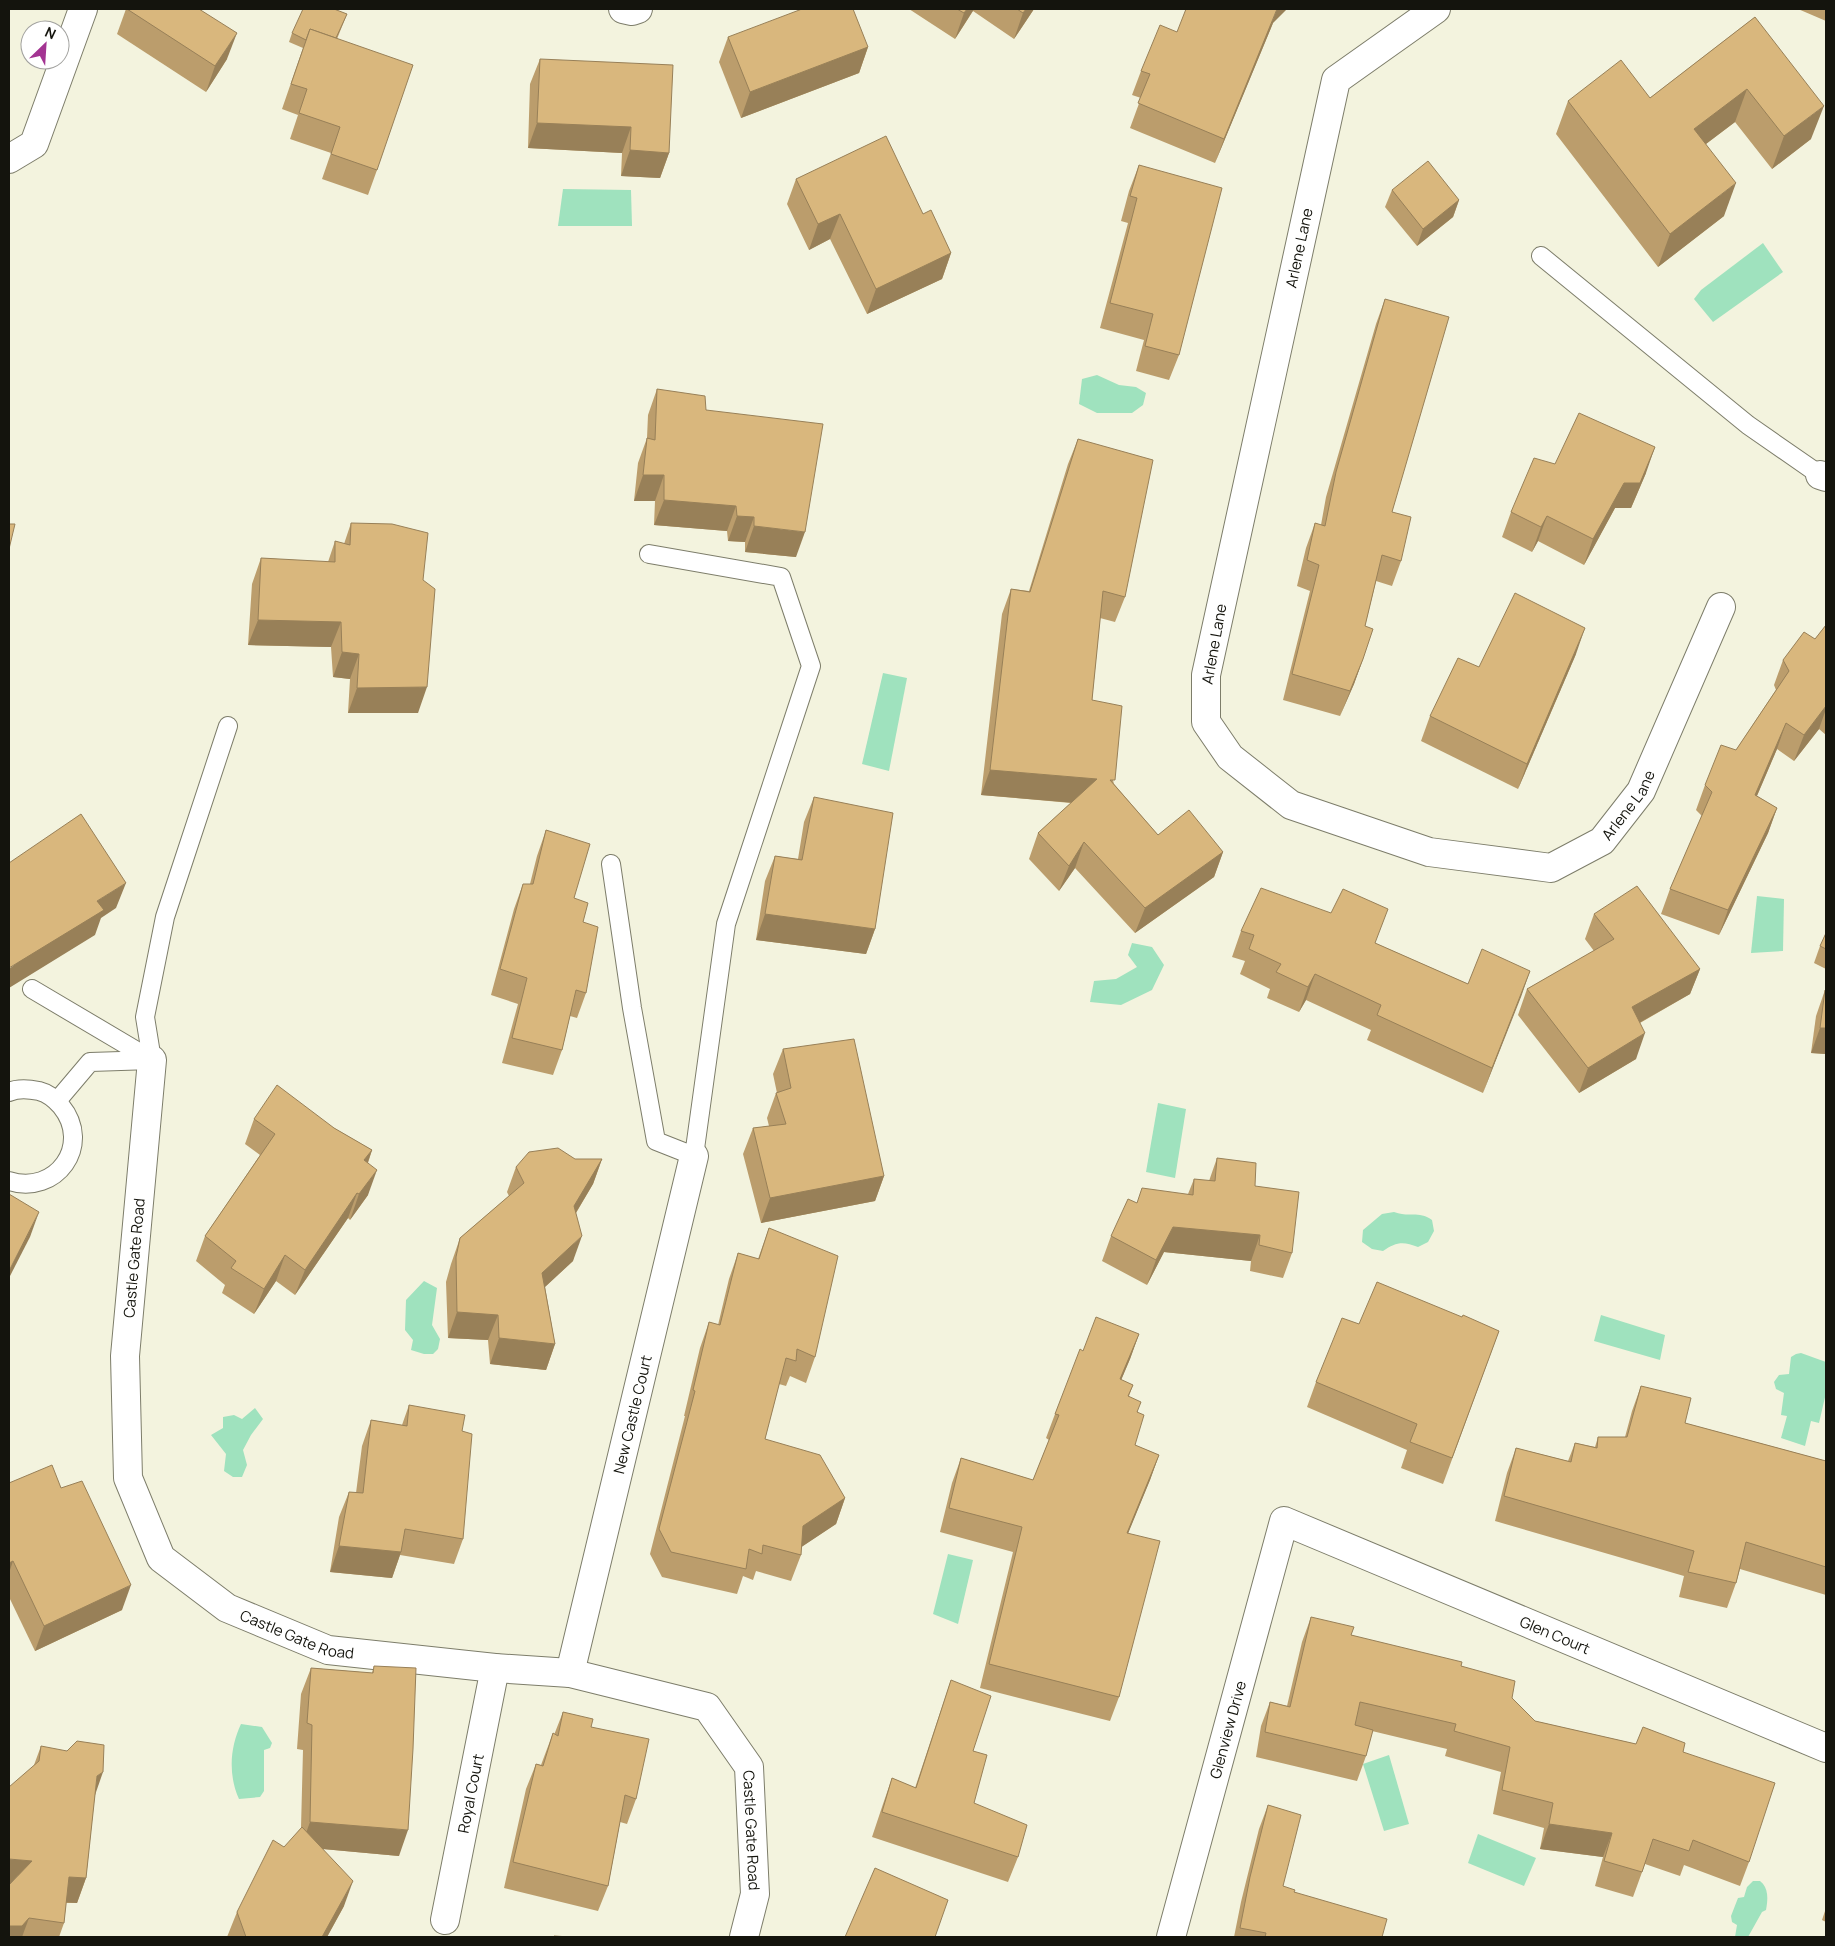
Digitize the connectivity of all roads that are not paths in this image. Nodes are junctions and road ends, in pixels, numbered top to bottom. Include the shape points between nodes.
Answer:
1 (83, 9) edge
2 (623, 9) edge
3 (638, 9) edge
4 (1436, 9) edge
5 (9, 160) edge
6 (1541, 256) dead end
7 (1823, 476) edge
8 (649, 554) dead end
9 (1721, 607) dead end
10 (228, 726) dead end
11 (611, 864) dead end
12 (32, 989) dead end
13 (152, 1060) junction
14 (9, 1092) edge
15 (57, 1101) junction
16 (694, 1156) junction
17 (9, 1181) edge
18 (1284, 1520) joint
19 (495, 1668) junction
20 (570, 1674) junction
21 (1826, 1748) edge
22 (446, 1920) dead end
23 (744, 1937) edge
24 (1171, 1937) edge

1 - 5 street via 34,144
2 - 3 street
4 - 9 street, Arlene Lane via 1336,80 1206,675 1206,722 1230,757 1291,805 1429,852 1551,868 1602,841 1642,791
6 - 7 lane via 1748,425
8 - 16 lane via 781,577 811,666 726,924
10 - 13 lane via 165,917 145,1017
11 - 16 lane via 656,1141
12 - 13 lane
13 - 15 lane via 90,1062
13 - 19 street, Castle Gate Road via 125,1356 128,1478 161,1558 227,1608 328,1650
14 - 15 lane via 29,1089 44,1092
15 - 17 lane via 72,1126 74,1142 70,1157 49,1179 35,1184
16 - 20 street, New Castle Court
18 - 21 street, Glen Court
18 - 24 street, Glenview Drive
19 - 20 street, Castle Gate Road
19 - 22 street, Royal Court
20 - 23 street, Castle Gate Road via 707,1707 749,1767 755,1894

